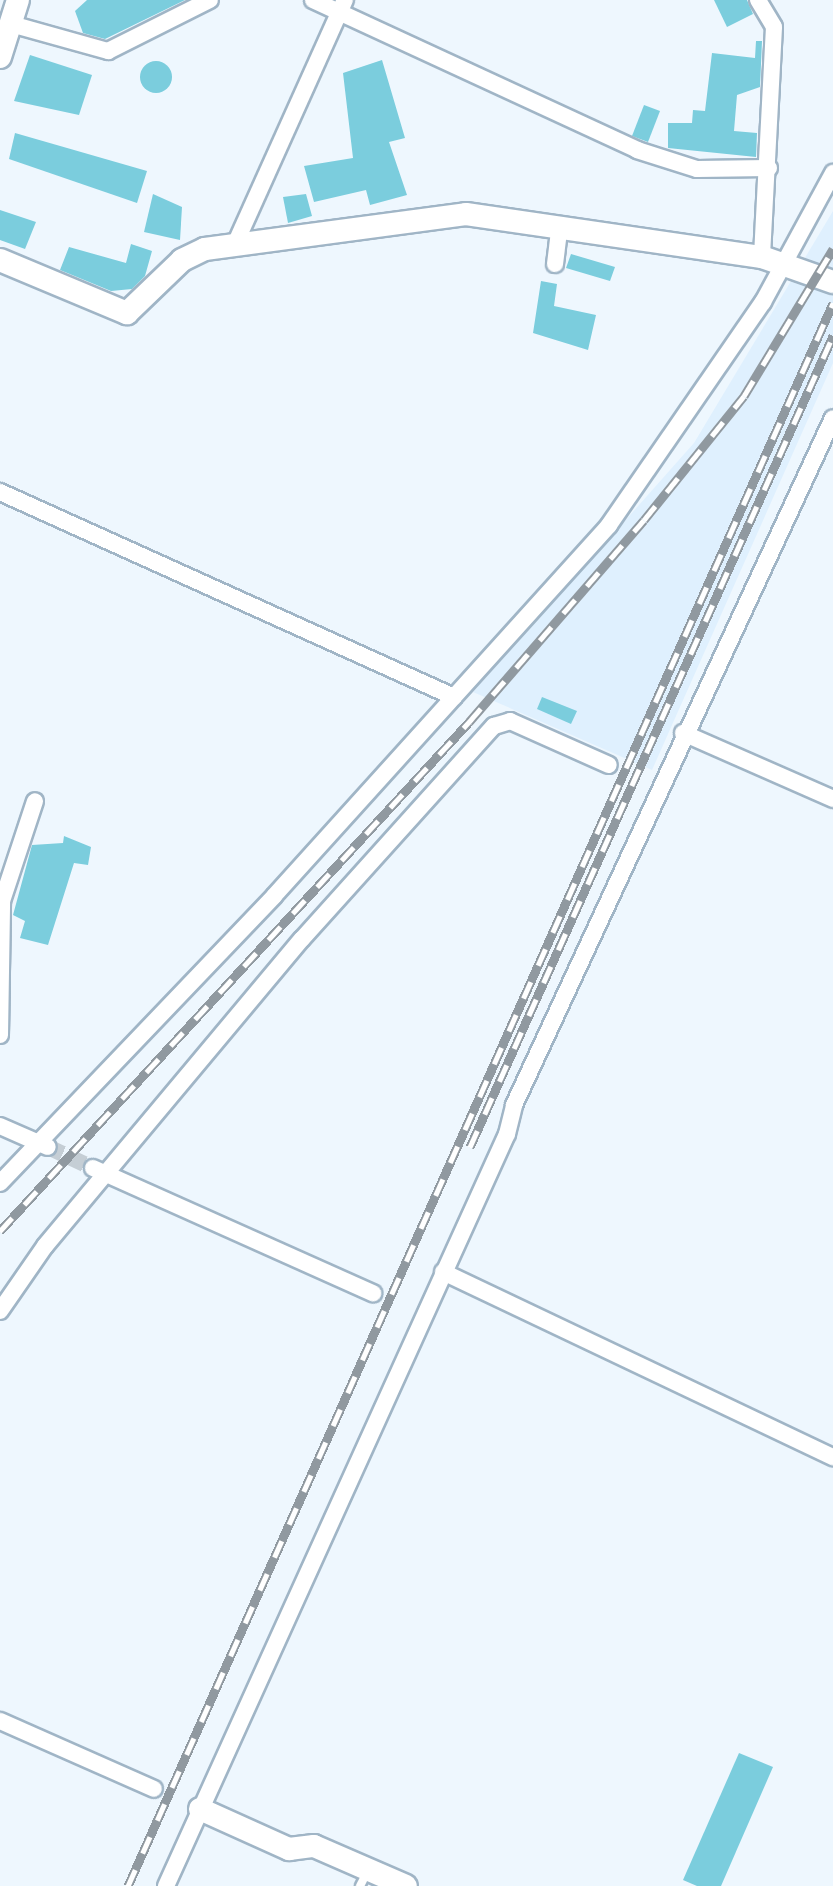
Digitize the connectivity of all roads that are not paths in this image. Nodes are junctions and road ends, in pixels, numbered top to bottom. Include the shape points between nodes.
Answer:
1 (18, 0) edge
2 (210, 0) edge
3 (313, 0) edge
4 (758, 0) edge
5 (342, 7) edge
6 (11, 24) junction
7 (0, 57) edge
8 (769, 168) junction
9 (833, 173) edge
10 (560, 225) junction
11 (237, 240) junction
12 (0, 260) edge
13 (772, 262) junction
14 (555, 264) dead end
15 (833, 282) edge
16 (833, 418) edge
17 (0, 492) edge
18 (454, 697) junction
19 (683, 733) junction
20 (609, 765) dead end
21 (833, 799) edge
22 (35, 801) dead end
23 (1, 901) edge
24 (0, 1035) edge
25 (0, 1126) edge
26 (42, 1145) junction
27 (101, 1171) junction
28 (0, 1183) edge
29 (443, 1272) junction
30 (373, 1293) dead end
31 (0, 1311) edge
32 (833, 1457) edge
33 (0, 1721) edge
34 (154, 1789) dead end
35 (200, 1809) junction
36 (364, 1878) edge
37 (166, 1886) edge
38 (406, 1886) edge

1 - 6 street
2 - 6 street via 108,51 91,52
3 - 5 street
4 - 8 street via 774,27
5 - 8 street via 637,150 697,169
5 - 11 street
6 - 7 street
8 - 13 street
9 - 13 street
10 - 11 street via 466,214
10 - 13 street
10 - 14 street
11 - 12 street via 182,260 127,313
13 - 15 street
13 - 18 street via 609,525
16 - 19 street
17 - 18 street
18 - 26 street
19 - 21 street
19 - 29 street
20 - 27 street via 510,721 494,726
22 - 23 street
23 - 24 street
25 - 26 street
26 - 28 street
27 - 30 street
27 - 31 street
29 - 32 street
29 - 35 street
33 - 34 street
35 - 36 street via 289,1849 314,1846
35 - 37 street
36 - 38 street

